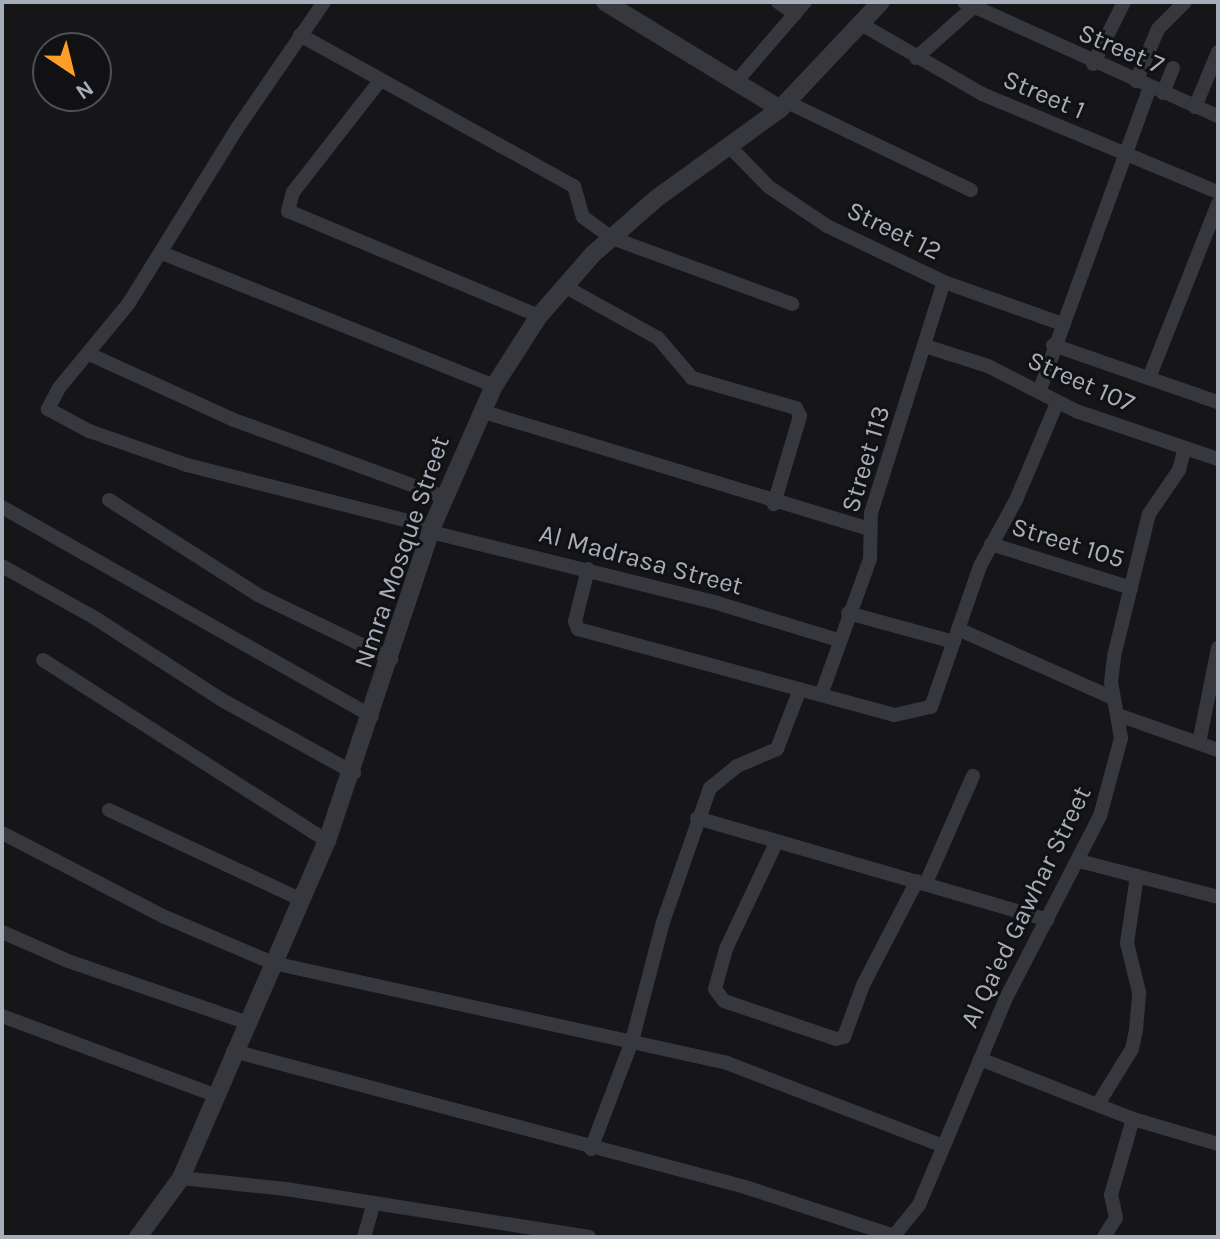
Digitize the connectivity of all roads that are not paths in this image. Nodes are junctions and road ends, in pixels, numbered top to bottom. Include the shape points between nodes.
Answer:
1 (324, 2) edge
2 (605, 2) edge
3 (778, 2) edge
4 (805, 2) edge
5 (881, 2) edge
6 (1124, 2) edge
7 (1185, 2) edge
8 (972, 4) edge
9 (795, 14) junction
10 (861, 24) junction
11 (300, 35) junction
12 (1218, 52) edge
13 (916, 58) junction
14 (1093, 64) junction
15 (1173, 68) dead end
16 (1136, 81) junction
17 (379, 82) junction
18 (736, 82) junction
19 (1157, 90) junction
20 (783, 106) junction
21 (1195, 107) junction
22 (1218, 116) edge
23 (729, 146) junction
24 (1125, 155) junction
25 (971, 190) dead end
26 (1218, 192) edge
27 (1218, 204) edge
28 (612, 238) junction
29 (162, 253) junction
30 (944, 282) junction
31 (564, 286) junction
32 (792, 304) dead end
33 (539, 316) junction
34 (1060, 323) junction
35 (1053, 345) junction
36 (925, 346) junction
37 (89, 354) junction
38 (1149, 378) junction
39 (494, 386) junction
40 (1039, 392) junction
41 (1218, 402) edge
42 (1057, 403) junction
43 (481, 411) junction
44 (1185, 448) junction
45 (1218, 459) edge
46 (444, 497) junction
47 (109, 500) dead end
48 (774, 504) junction
49 (2, 507) edge
50 (869, 529) junction
51 (432, 530) junction
52 (991, 544) junction
53 (2, 566) edge
54 (588, 569) junction
55 (1131, 588) junction
56 (848, 613) junction
57 (956, 635) junction
58 (838, 640) junction
59 (1218, 648) edge
60 (391, 659) junction
61 (43, 660) dead end
62 (800, 689) junction
63 (821, 695) junction
64 (1113, 698) junction
65 (1118, 715) junction
66 (372, 716) junction
67 (1199, 743) junction
68 (1218, 750) edge
69 (354, 773) junction
70 (973, 776) dead end
71 (109, 810) dead end
72 (697, 818) junction
73 (2, 833) edge
74 (327, 841) junction
75 (776, 843) junction
76 (1079, 861) junction
77 (1137, 876) junction
78 (921, 882) junction
79 (1218, 897) edge
80 (302, 900) junction
81 (1047, 920) junction
82 (2, 932) edge
83 (273, 963) junction
84 (2, 1016) edge
85 (245, 1022) junction
86 (632, 1041) junction
87 (233, 1051) junction
88 (980, 1059) junction
89 (214, 1095) junction
90 (1098, 1104) junction
91 (1133, 1119) junction
92 (1218, 1144) edge
93 (943, 1146) junction
94 (591, 1149) junction
95 (181, 1178) junction
96 (374, 1203) junction
97 (894, 1236) edge
98 (138, 1237) edge
99 (364, 1237) edge
100 (589, 1237) edge
101 (1104, 1237) edge

1 - 11 street
2 - 18 street
3 - 9 street
4 - 9 street
5 - 10 street, Nmra Mosque Street
6 - 14 street
7 - 16 street via 1158,29
8 - 13 street
8 - 14 street, Street 7
9 - 18 street
10 - 13 street, Street 1
10 - 20 street, Nmra Mosque Street
11 - 17 street
11 - 29 street
12 - 21 street
13 - 24 street, Street 1 via 982,94
14 - 16 street, Street 7
15 - 19 street
16 - 19 street, Street 7
17 - 28 street via 574,186 583,217
17 - 33 street via 293,192 288,211
18 - 20 street
19 - 21 street, Street 7
19 - 24 street
20 - 23 street, Nmra Mosque Street
20 - 25 street
21 - 22 street, Street 7
23 - 28 street, Nmra Mosque Street
23 - 30 street, Street 12 via 769,187 807,215
24 - 26 street, Street 1
24 - 34 street
27 - 38 street
28 - 31 street, Nmra Mosque Street
28 - 32 street
29 - 37 street
29 - 39 street
30 - 34 street, Street 12
30 - 36 street, Street 113
31 - 33 street, Nmra Mosque Street
31 - 48 street via 658,338 692,378 796,408 800,416
33 - 39 street, Nmra Mosque Street
34 - 35 street
35 - 38 street
35 - 40 street
36 - 40 street, Street 107 via 988,366
36 - 50 street, Street 113
37 - 46 street via 234,420
37 - 51 street, Al Madrasa Street via 48,404 57,416 187,465
38 - 41 street
39 - 43 street, Nmra Mosque Street
40 - 42 street, Street 107
42 - 44 street, Street 107
42 - 52 street
43 - 46 street, Nmra Mosque Street
43 - 48 street
44 - 45 street, Street 107
44 - 55 street, Al Qa'ed Gawhar Street via 1179,470 1149,514
46 - 51 street, Nmra Mosque Street
47 - 60 street via 258,595
48 - 50 street
49 - 66 street
50 - 56 street, Street 113 via 870,559
51 - 54 street, Al Madrasa Street
51 - 60 street, Nmra Mosque Street
52 - 55 street, Street 105
52 - 57 street
53 - 69 street
54 - 58 street, Al Madrasa Street
54 - 62 street via 575,621 578,629
55 - 64 street, Al Qa'ed Gawhar Street via 1111,670
56 - 57 street
56 - 58 street, Street 113
57 - 63 street via 934,702 895,715
57 - 64 street
58 - 63 street, Street 113
59 - 67 street
60 - 66 street, Nmra Mosque Street
61 - 74 street
62 - 63 street
62 - 72 street via 777,749 718,778
64 - 65 street, Al Qa'ed Gawhar Street
65 - 67 street
65 - 76 street, Al Qa'ed Gawhar Street via 1121,738 1111,786
66 - 69 street, Nmra Mosque Street
67 - 68 street
69 - 74 street, Nmra Mosque Street
70 - 78 street
71 - 80 street
72 - 75 street
72 - 86 street
73 - 83 street via 165,917
74 - 80 street, Nmra Mosque Street
75 - 78 street
75 - 78 street via 726,949 715,989 724,1001 836,1039 844,1037 863,985
76 - 77 street
76 - 81 street, Al Qa'ed Gawhar Street
77 - 79 street
77 - 90 street via 1127,943 1139,992 1136,1030 1132,1049
78 - 81 street
80 - 83 street, Nmra Mosque Street
81 - 88 street, Al Qa'ed Gawhar Street
82 - 85 street via 68,961
83 - 85 street, Nmra Mosque Street
83 - 86 street
84 - 89 street
85 - 87 street, Nmra Mosque Street
86 - 93 street via 791,1084
86 - 94 street
87 - 89 street, Nmra Mosque Street
87 - 94 street
88 - 90 street
88 - 93 street, Al Qa'ed Gawhar Street
89 - 95 street, Nmra Mosque Street
90 - 91 street
91 - 92 street
91 - 101 street via 1111,1195 1116,1218
93 - 97 street, Al Qa'ed Gawhar Street via 919,1205
94 - 97 street via 745,1187
95 - 96 street
95 - 98 street, Nmra Mosque Street
96 - 99 street
96 - 100 street

